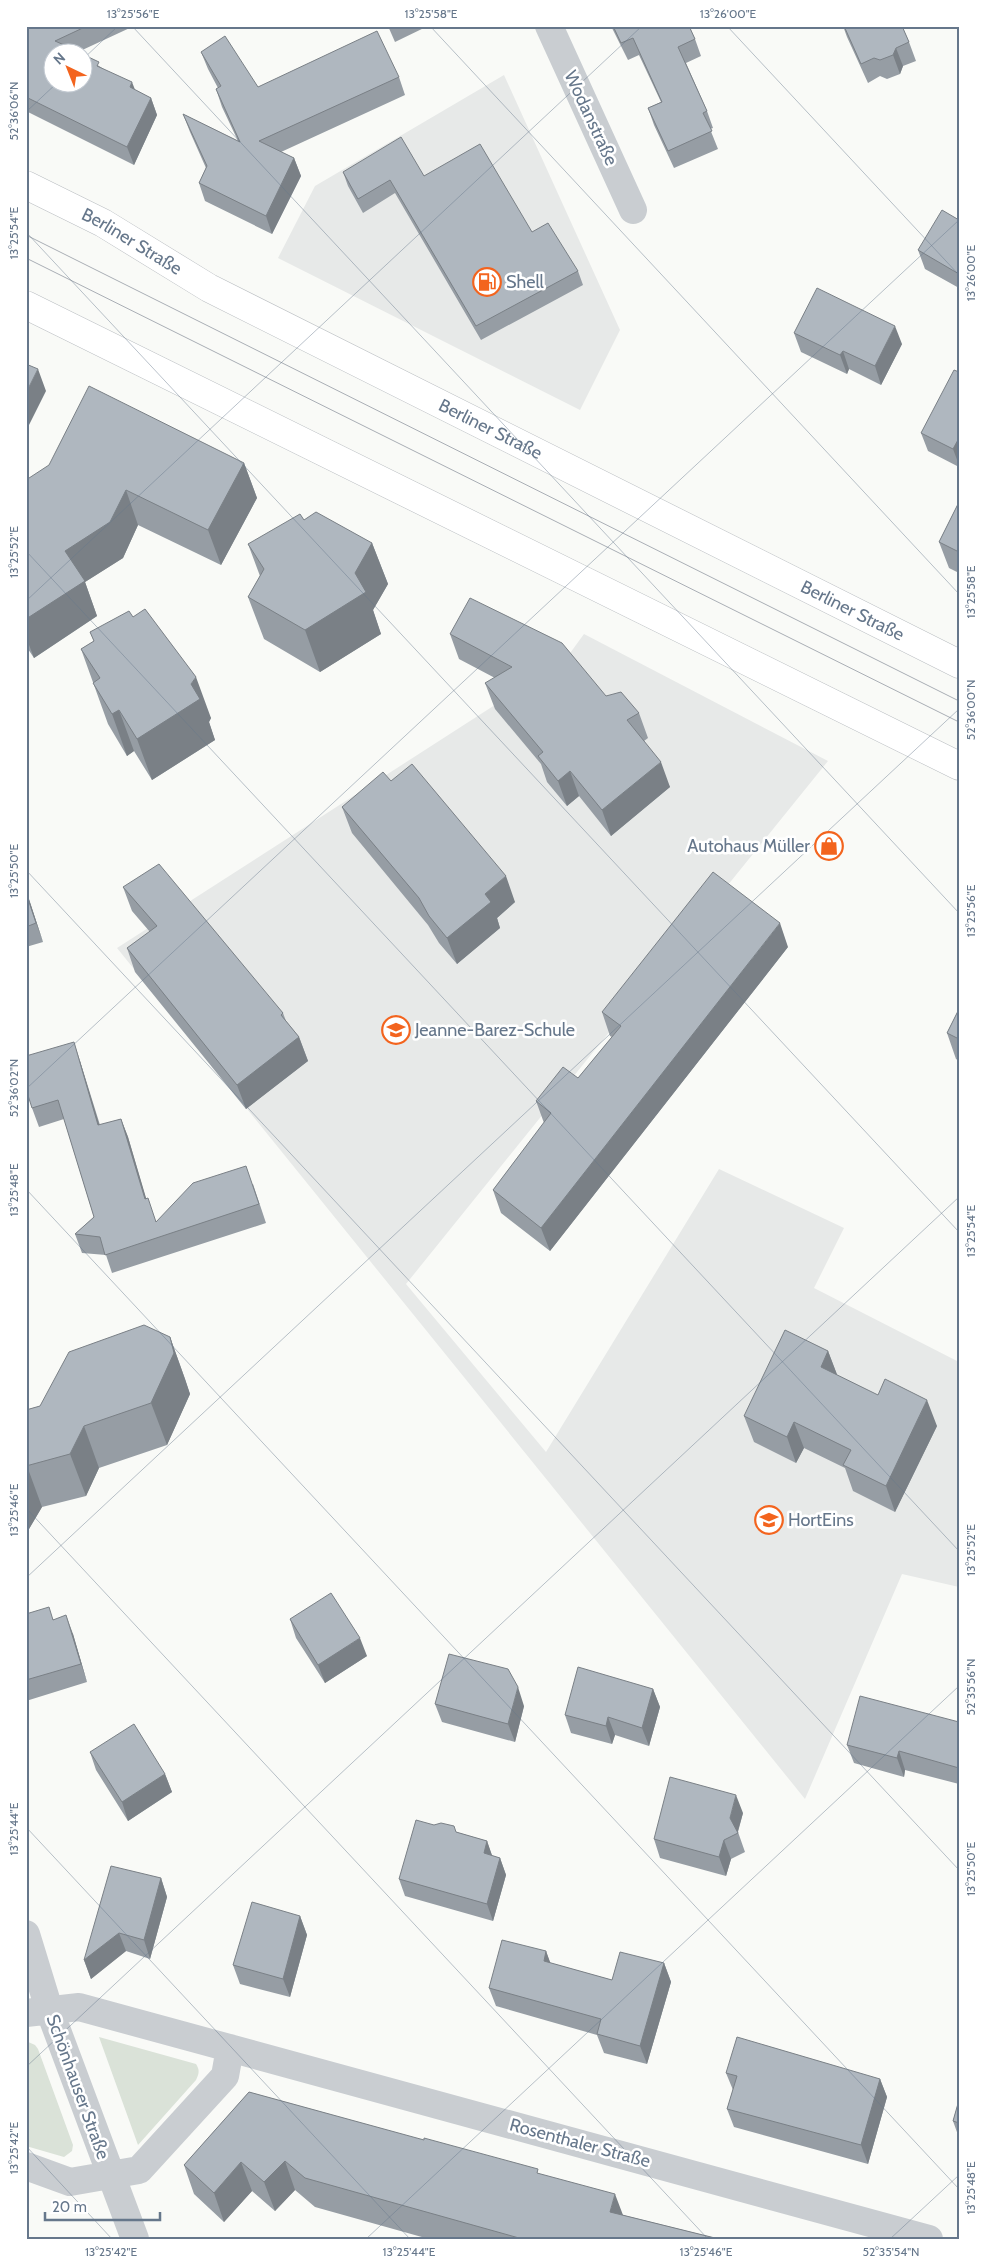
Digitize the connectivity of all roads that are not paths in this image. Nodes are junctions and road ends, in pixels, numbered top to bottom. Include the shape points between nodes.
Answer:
1 (549, 26) edge
2 (26, 185) edge
3 (633, 210) dead end
4 (26, 305) edge
5 (959, 664) edge
6 (959, 766) edge
7 (26, 1934) edge
8 (38, 2011) edge
9 (230, 2048) junction
10 (26, 2166) edge
11 (110, 2176) junction
12 (135, 2239) edge
13 (929, 2239) edge

1 - 3 street, Wodanstraße
2 - 5 main road, Berliner Straße via 103,223 209,288
4 - 6 main road
7 - 8 street, Schönhauser Straße
8 - 9 street, Rosenthaler Straße via 79,2007
8 - 11 street, Schönhauser Straße
9 - 11 street via 225,2076 139,2170
9 - 13 street, Rosenthaler Straße
10 - 11 street via 70,2182
11 - 12 street, Schönhauser Straße

